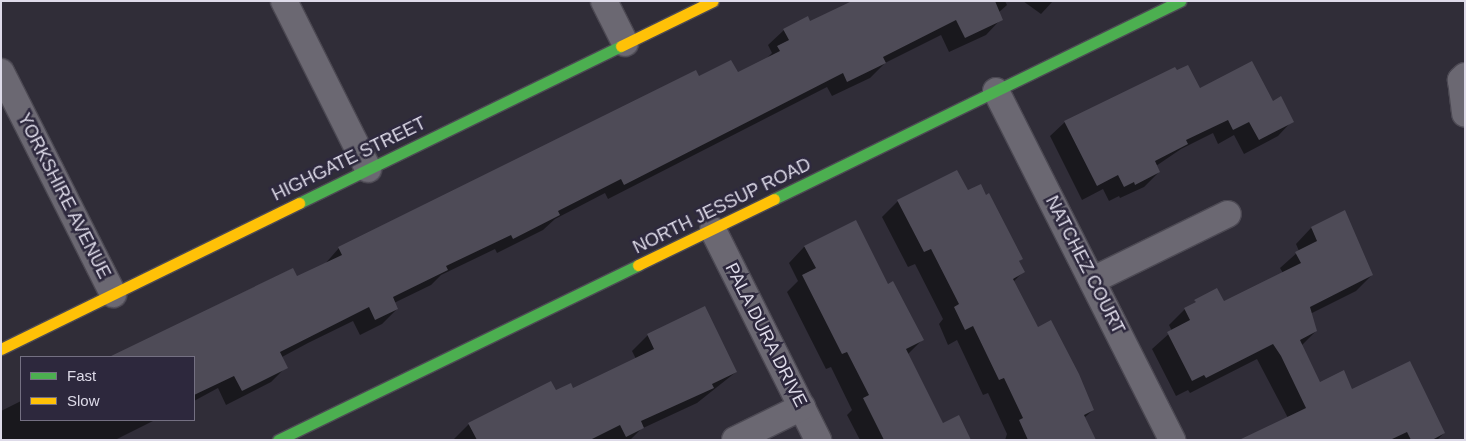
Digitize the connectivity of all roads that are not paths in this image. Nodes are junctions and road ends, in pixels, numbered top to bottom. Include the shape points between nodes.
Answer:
1 (284, 1) edge
2 (604, 1) edge
3 (713, 1) edge
4 (1180, 1) edge
5 (625, 43) junction
6 (1, 72) edge
7 (1463, 78) edge
8 (996, 91) junction
9 (1465, 114) edge
10 (368, 169) junction
11 (1228, 214) dead end
12 (713, 230) junction
13 (1093, 280) junction
14 (113, 294) junction
15 (1, 348) edge
16 (802, 407) junction
17 (278, 440) edge
18 (735, 440) edge
19 (818, 440) edge
20 (1172, 440) edge

1 - 10 street
2 - 5 street
3 - 5 street, HIGHGATE STREET
4 - 8 street, NORTH JESSUP ROAD
5 - 10 street, HIGHGATE STREET
6 - 14 street, YORKSHIRE AVENUE
7 - 9 street
8 - 12 street, NORTH JESSUP ROAD
8 - 13 street, NATCHEZ COURT
10 - 14 street, HIGHGATE STREET
11 - 13 street
12 - 16 street, PALA DURA DRIVE
12 - 17 street, NORTH JESSUP ROAD
13 - 20 street, NATCHEZ COURT
14 - 15 street, HIGHGATE STREET
16 - 18 street
16 - 19 street, PALA DURA DRIVE

